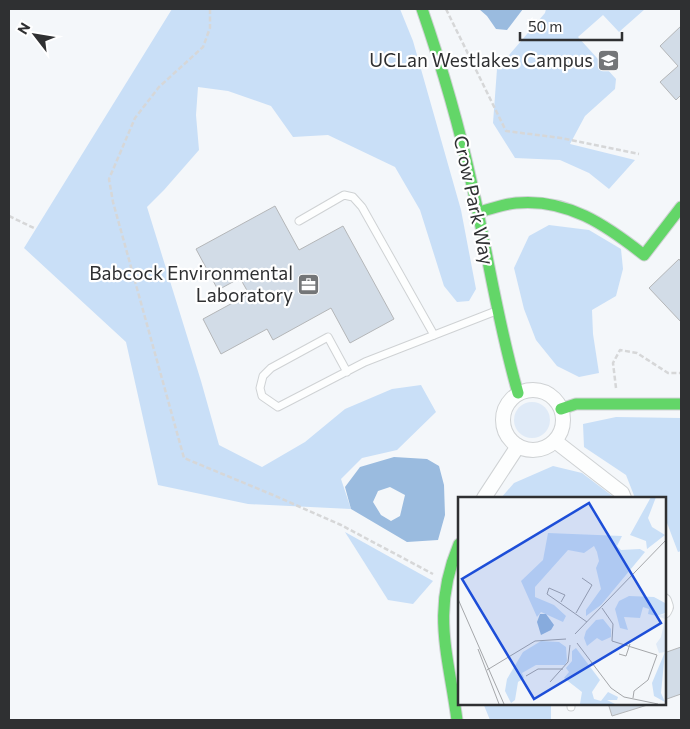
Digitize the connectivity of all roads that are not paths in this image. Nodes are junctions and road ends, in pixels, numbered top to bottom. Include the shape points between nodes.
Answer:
1 (422, 9) edge
2 (681, 207) edge
3 (479, 212) junction
4 (299, 221) dead end
5 (497, 310) junction
6 (434, 335) junction
7 (347, 372) junction
8 (518, 393) junction
9 (681, 404) edge
10 (561, 409) junction
11 (555, 441) junction
12 (518, 446) junction
13 (485, 497) edge
14 (624, 497) edge
15 (458, 547) edge
16 (457, 720) edge

1 - 3 street, Crow Park Way via 456,116
2 - 3 street via 644,255 594,218 574,208 523,203
3 - 5 street, Crow Park Way
4 - 6 lane via 344,195 353,197 362,207
5 - 6 lane
5 - 8 street, Crow Park Way
6 - 7 lane
7 - 7 lane via 328,337 271,368 263,376 260,388 262,396 278,408
8 - 10 street via 543,391 554,398
8 - 12 street via 506,406 503,424 506,433
9 - 10 street via 576,404
10 - 11 street via 563,420
11 - 12 street via 536,450
11 - 14 street
12 - 13 street
15 - 16 street via 448,581 443,623

